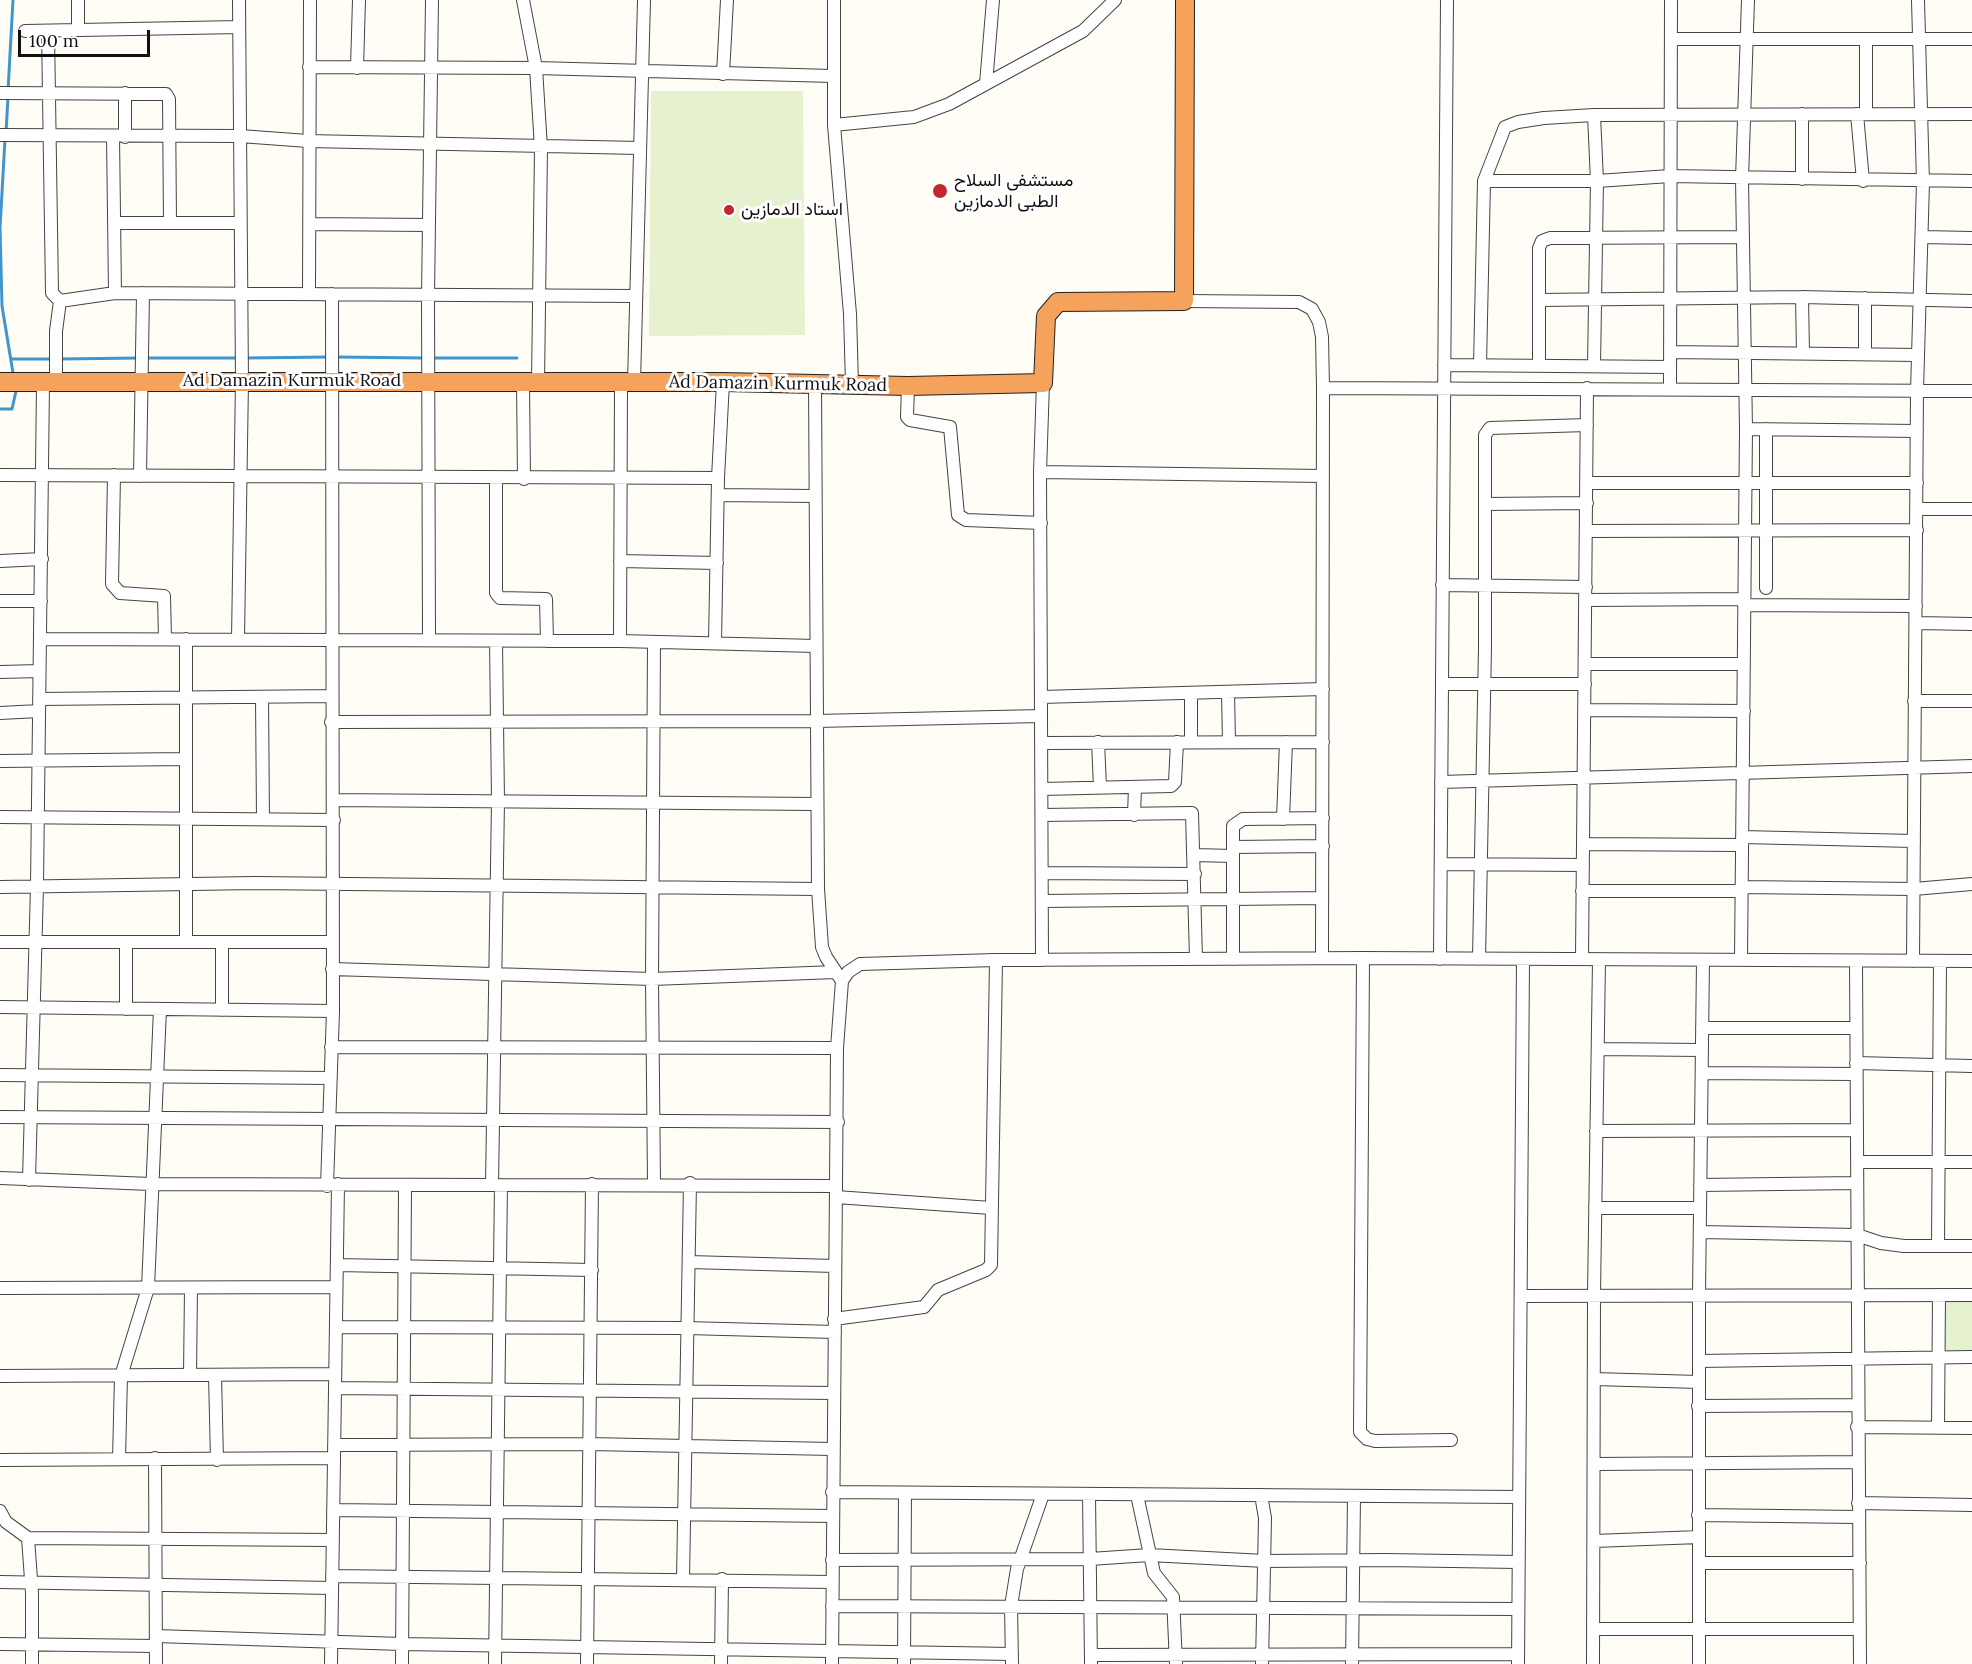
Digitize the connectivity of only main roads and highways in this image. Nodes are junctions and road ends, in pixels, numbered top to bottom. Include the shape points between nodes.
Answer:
1 (1185, 0) edge
2 (0, 382) edge

1 - 2 highway, Ad Damazin Kurmuk Road via 1184,301 1058,302 1046,316 1043,383 908,386 723,382

